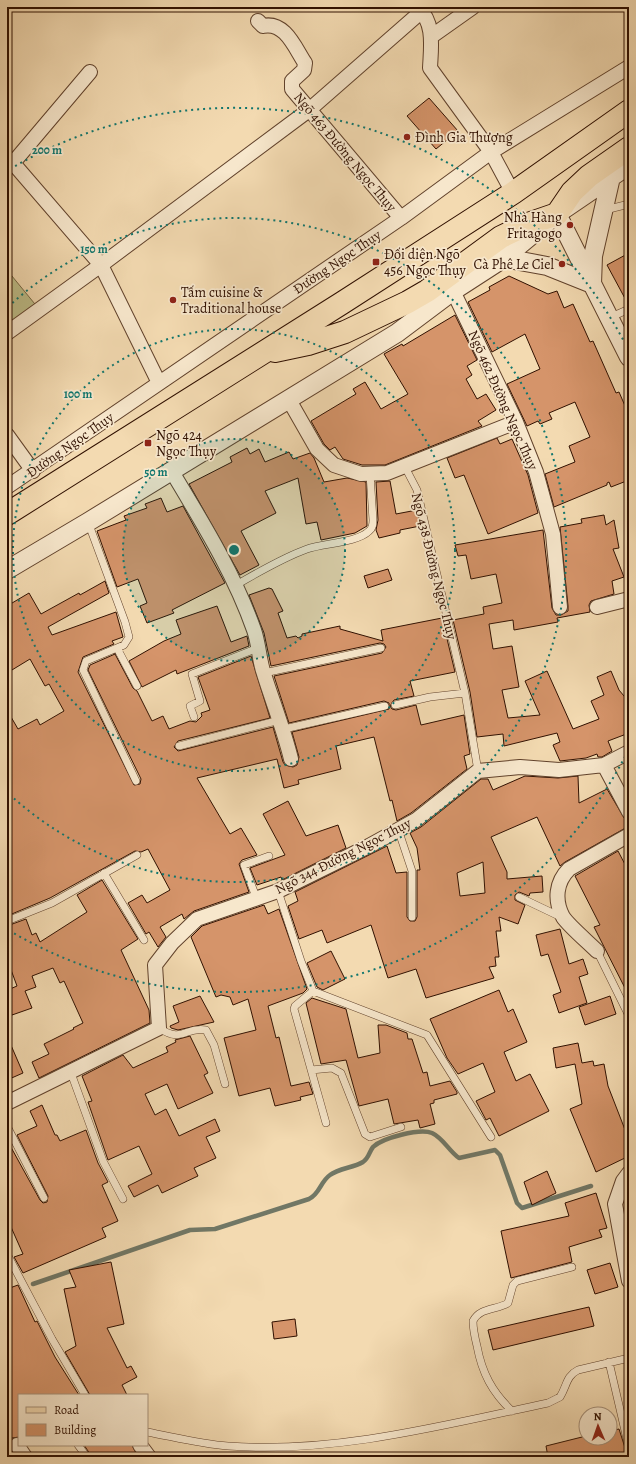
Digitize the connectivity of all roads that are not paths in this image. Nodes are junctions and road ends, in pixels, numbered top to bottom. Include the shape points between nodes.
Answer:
1 (473, 7) edge
2 (420, 9) edge
3 (258, 21) dead end
4 (432, 36) junction
5 (629, 67) edge
6 (90, 72) dead end
7 (309, 110) junction
8 (629, 111) edge
9 (629, 148) edge
10 (491, 152) junction
11 (629, 165) edge
12 (611, 177) junction
13 (513, 193) junction
14 (629, 204) edge
15 (603, 210) junction
16 (557, 214) junction
17 (401, 218) junction
18 (504, 258) junction
19 (101, 265) junction
20 (592, 284) junction
21 (453, 291) junction
22 (629, 309) edge
23 (609, 318) junction
24 (7, 333) edge
25 (262, 354) junction
26 (629, 357) edge
27 (159, 383) junction
28 (289, 400) junction
29 (516, 422) junction
30 (7, 435) edge
31 (405, 467) junction
32 (171, 470) junction
33 (33, 471) junction
34 (370, 474) junction
35 (7, 487) edge
36 (7, 514) edge
37 (88, 522) junction
38 (7, 570) edge
39 (236, 585) junction
40 (629, 599) edge
41 (560, 607) dead end
42 (597, 607) dead end
43 (117, 648) junction
44 (258, 648) junction
45 (381, 648) dead end
46 (264, 673) junction
47 (137, 686) dead end
48 (464, 693) junction
49 (396, 705) dead end
50 (385, 706) dead end
51 (194, 717) dead end
52 (282, 725) junction
53 (179, 746) dead end
54 (629, 752) edge
55 (291, 759) dead end
56 (604, 765) junction
57 (478, 771) junction
58 (136, 781) dead end
59 (629, 812) edge
60 (398, 829) junction
61 (629, 835) edge
62 (137, 856) dead end
63 (269, 856) dead end
64 (104, 873) junction
65 (278, 891) junction
66 (256, 897) junction
67 (520, 897) dead end
68 (412, 917) dead end
69 (563, 918) junction
70 (7, 921) edge
71 (144, 940) dead end
72 (596, 951) joint
73 (313, 991) junction
74 (629, 1016) edge
75 (159, 1028) junction
76 (311, 1070) junction
77 (71, 1073) junction
78 (225, 1084) dead end
79 (7, 1103) edge
80 (326, 1123) dead end
81 (7, 1126) edge
82 (402, 1127) dead end
83 (491, 1137) dead end
84 (629, 1173) edge
85 (44, 1198) dead end
86 (123, 1199) dead end
87 (7, 1254) edge
88 (572, 1267) dead end
89 (629, 1281) edge
90 (629, 1358) edge
91 (609, 1362) junction
92 (84, 1394) edge
93 (512, 1411) junction
94 (148, 1432) edge
95 (14, 1446) edge
96 (79, 1446) edge
97 (141, 1446) edge
98 (629, 1448) edge
99 (25, 1457) edge
100 (87, 1457) edge
101 (149, 1457) edge

1 - 4 street
2 - 4 street
2 - 7 street
3 - 7 street, Ngõ 463 Đường Ngọc Thụy via 263,26 282,29 305,63 304,70 292,81 292,89
4 - 10 street via 430,68
5 - 10 street, Đường Ngọc Thụy
6 - 19 street via 13,163
7 - 17 street, Ngõ 463 Đường Ngọc Thụy
7 - 19 street
8 - 13 main road, Đường Ngọc Thụy
9 - 16 main road via 572,192
10 - 13 street
10 - 17 street, Đường Ngọc Thụy
11 - 12 street
12 - 15 street
12 - 16 street
13 - 25 main road, Đường Ngọc Thụy
14 - 15 lane
15 - 20 street via 593,256
16 - 18 street
16 - 20 street
16 - 25 main road via 501,237 408,302 344,332 308,344
17 - 27 street, Đường Ngọc Thụy
18 - 20 street via 547,266
18 - 21 street
19 - 24 street
19 - 27 street
20 - 23 street
21 - 28 street via 397,333
21 - 29 street, Ngõ 462 Đường Ngọc Thụy
22 - 23 lane
23 - 26 street
25 - 36 main road, Đường Ngọc Thụy
27 - 33 street, Đường Ngọc Thụy
28 - 32 street
28 - 34 street via 317,449 334,465 360,474
29 - 31 street
29 - 41 street, Ngõ 462 Đường Ngọc Thụy via 536,472 553,534
30 - 33 street
31 - 34 street via 387,473
31 - 48 lane, Ngõ 438 Đường Ngọc Thụy via 417,490
32 - 37 street
32 - 39 street via 215,541
33 - 35 street, Đường Ngọc Thụy
34 - 39 lane via 373,520 369,531 341,542 309,549 270,565
37 - 38 street
37 - 43 lane via 129,633 128,640
39 - 44 street
40 - 42 street
43 - 47 lane
43 - 58 lane via 86,661 83,670
44 - 46 street
44 - 51 lane via 192,674 200,701 190,706
45 - 46 lane
46 - 52 street
48 - 49 lane
48 - 57 lane, Ngõ 438 Đường Ngọc Thụy
50 - 52 lane
52 - 53 lane
52 - 55 street
54 - 56 street
56 - 57 street via 559,770 520,767
56 - 59 street
57 - 60 street, Ngõ 344 Đường Ngọc Thụy via 416,820
60 - 65 street, Ngõ 344 Đường Ngọc Thụy
60 - 68 lane via 412,871
61 - 69 street via 569,868 562,875 556,895
62 - 64 lane
63 - 66 lane via 244,865
64 - 70 lane via 52,904
64 - 71 lane
65 - 66 street, Ngõ 344 Đường Ngọc Thụy
65 - 73 lane via 300,962
66 - 75 street, Ngõ 344 Đường Ngọc Thụy via 197,919 172,943 155,965
67 - 69 lane
69 - 72 street
72 - 74 lane
73 - 76 lane via 295,1006 294,1010
73 - 83 lane via 427,1035
75 - 77 street
75 - 78 lane via 178,1036 201,1029 206,1030 214,1045
76 - 80 lane
76 - 82 lane via 332,1068 340,1073 365,1134 370,1137
77 - 79 street
77 - 86 lane via 103,1161
81 - 85 lane
84 - 89 street via 622,1181 615,1204
87 - 92 lane
88 - 93 lane via 517,1281 508,1303 481,1312 473,1321 479,1359 485,1376 496,1394
90 - 91 lane
91 - 93 lane via 573,1373 564,1391 555,1400
91 - 98 lane
93 - 94 lane via 361,1440 304,1445 228,1446
95 - 99 street
96 - 100 lane
97 - 101 street

